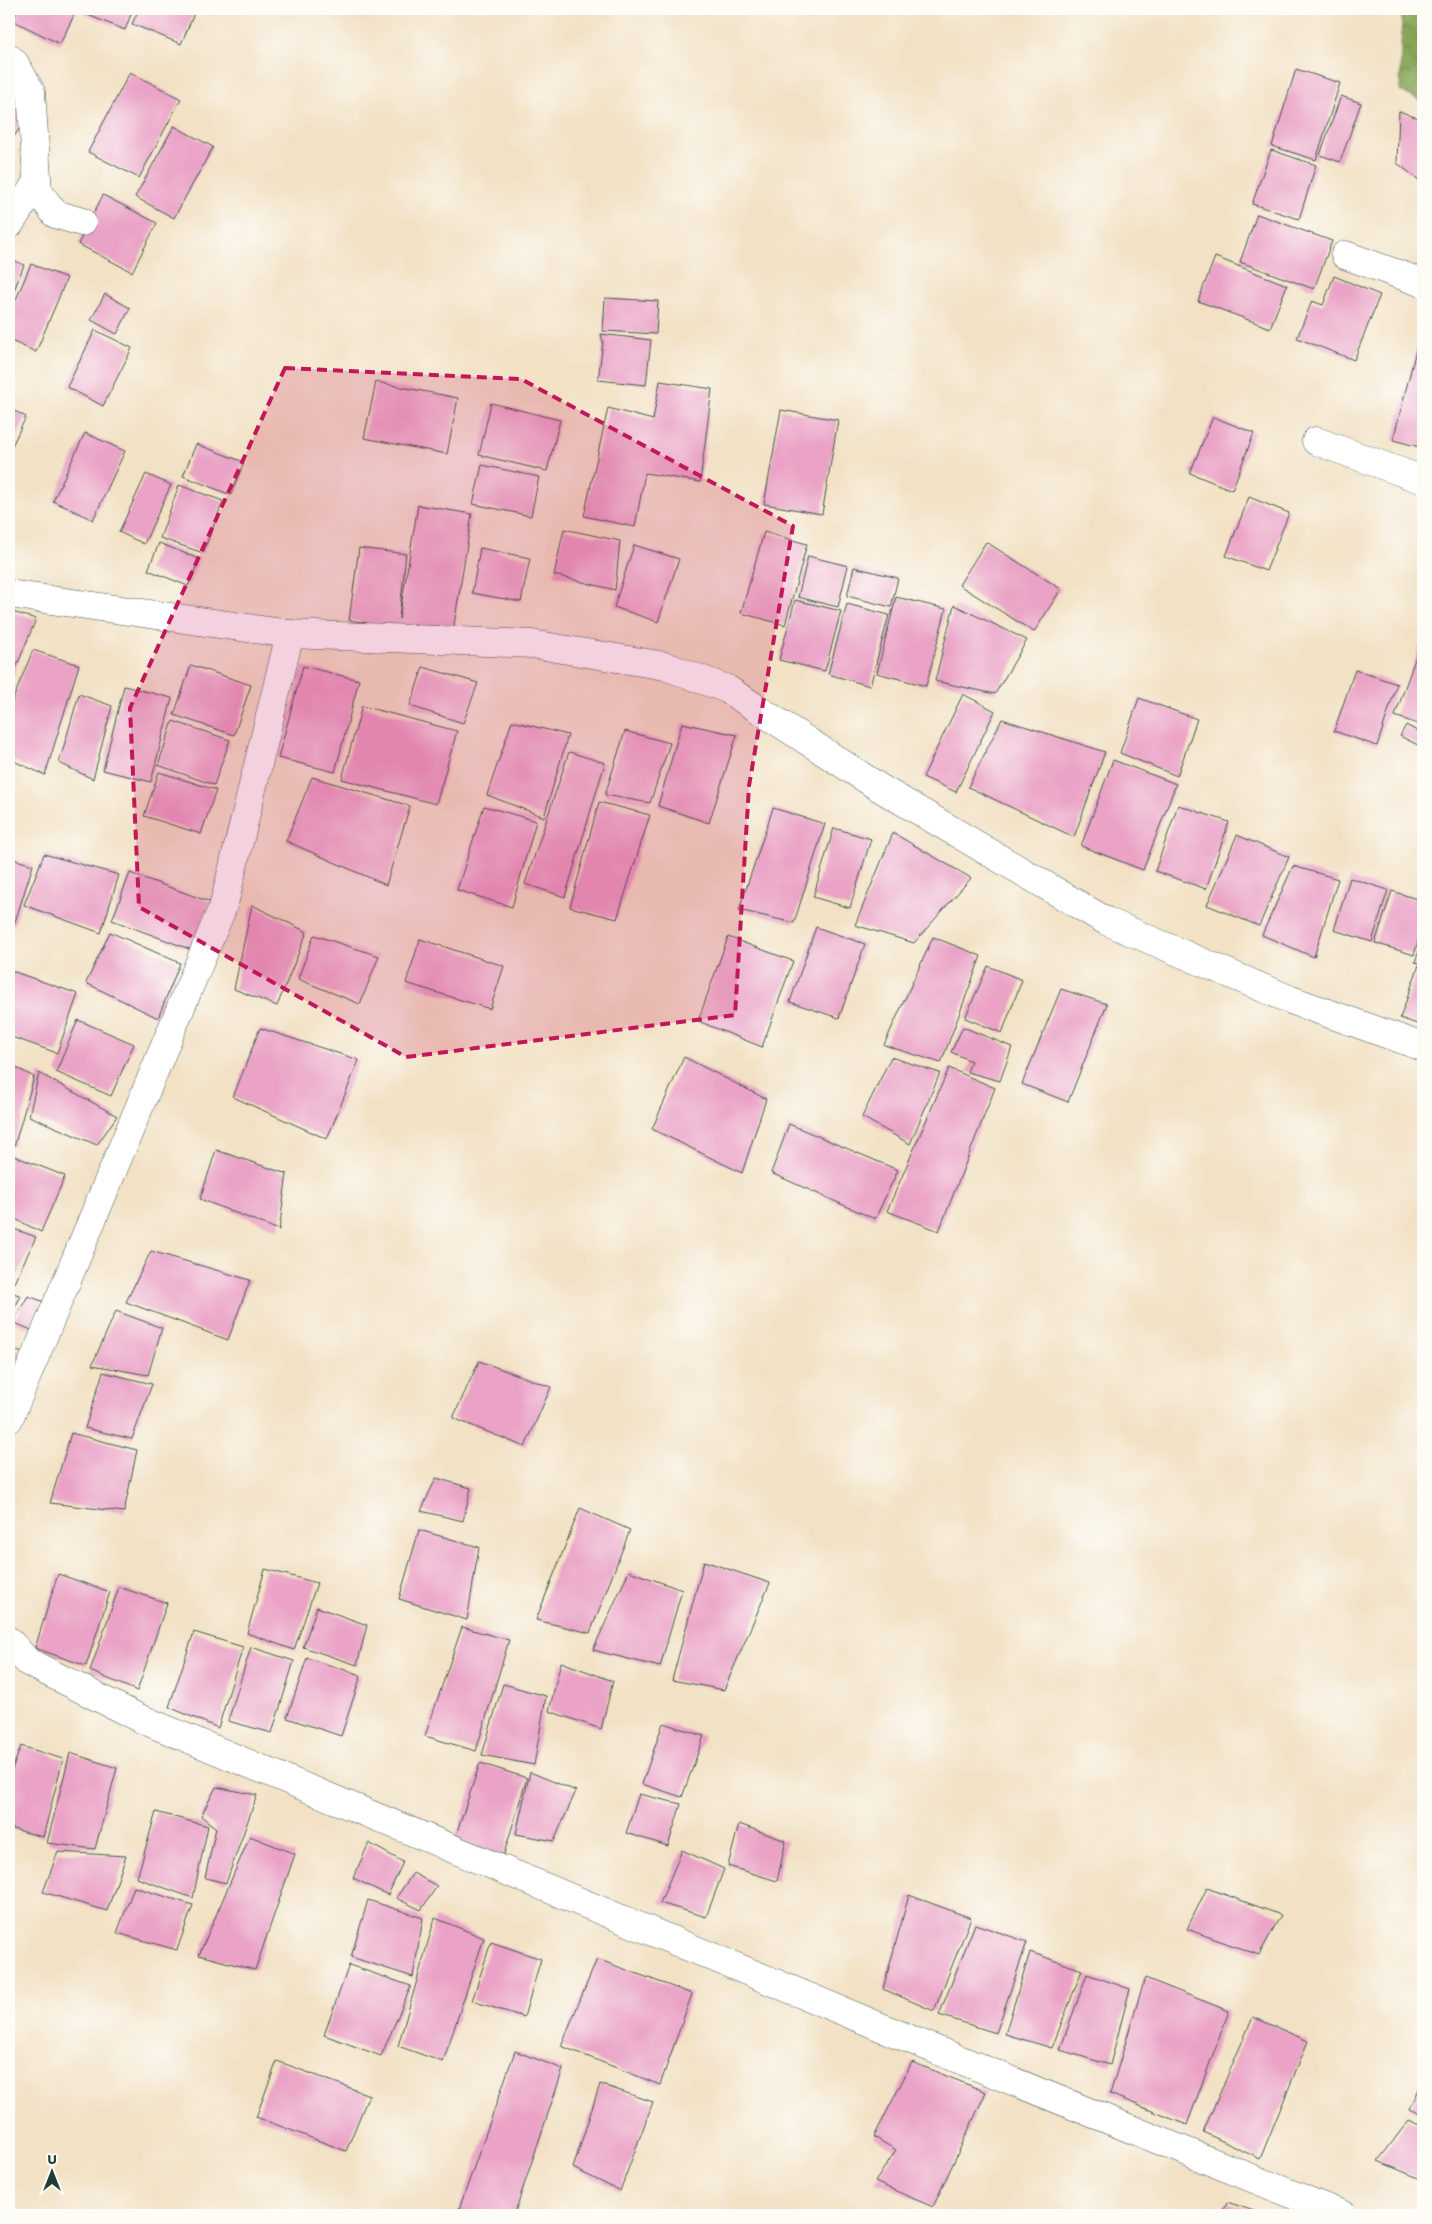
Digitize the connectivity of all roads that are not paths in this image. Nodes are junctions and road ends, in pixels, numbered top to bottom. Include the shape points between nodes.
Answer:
1 (9, 58) edge
2 (37, 182) junction
3 (82, 222) dead end
4 (9, 225) edge
5 (1344, 255) dead end
6 (1423, 283) edge
7 (1316, 441) dead end
8 (1423, 480) edge
9 (9, 594) edge
10 (290, 634) junction
11 (1423, 1047) edge
12 (9, 1419) edge
13 (9, 1641) edge
14 (1343, 2215) edge

1 - 2 street via 31,92
2 - 3 street via 38,191 55,214
2 - 4 street
5 - 6 street
7 - 8 street
9 - 10 street
10 - 11 street via 532,644 665,666 728,689 880,788 1106,921 1291,1000
10 - 12 street via 224,904
13 - 14 street via 28,1662 139,1718 936,2050

